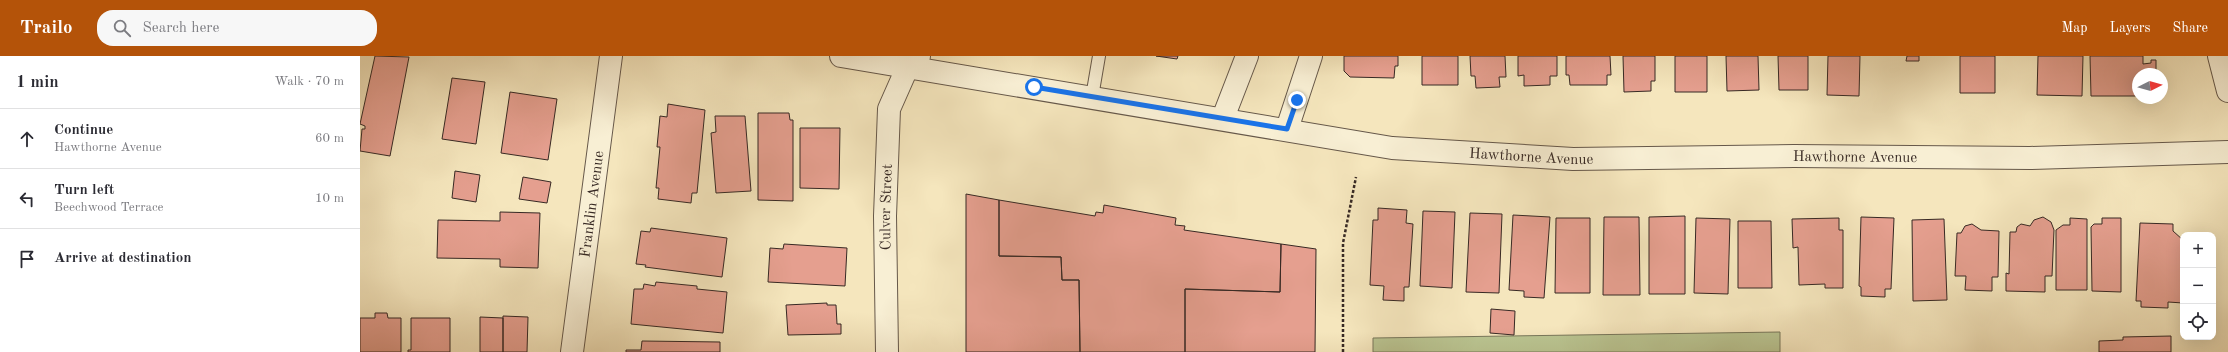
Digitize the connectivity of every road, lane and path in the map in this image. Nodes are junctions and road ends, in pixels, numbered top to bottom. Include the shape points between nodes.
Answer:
1 (612, 56) edge
2 (841, 56) edge
3 (1100, 56) edge
4 (1247, 56) edge
5 (1311, 56) edge
6 (2219, 56) edge
7 (914, 61) edge
8 (2228, 91) edge
9 (1092, 97) junction
10 (1223, 118) junction
11 (1287, 129) junction
12 (2228, 152) edge
13 (1356, 177) dead end
14 (572, 352) edge
15 (887, 352) edge
16 (1343, 352) edge

1 - 14 street, Franklin Avenue
2 - 7 street, Hawthorne Avenue
3 - 9 lane
4 - 10 street
5 - 11 street
6 - 8 street
7 - 9 street, Hawthorne Avenue
7 - 15 street, Culver Street via 889,109 886,216
9 - 10 street, Hawthorne Avenue
10 - 11 street, Hawthorne Avenue
11 - 12 street, Hawthorne Avenue via 1392,148 1573,159 1794,156 2030,158
13 - 16 path via 1343,243

